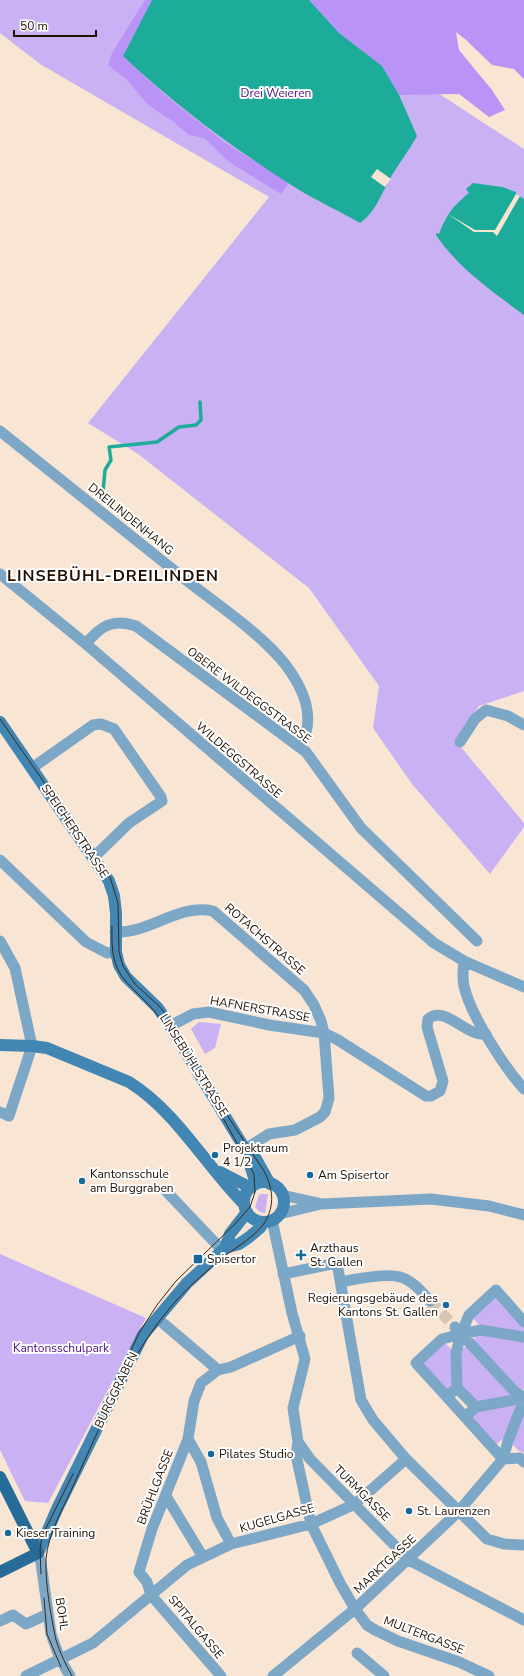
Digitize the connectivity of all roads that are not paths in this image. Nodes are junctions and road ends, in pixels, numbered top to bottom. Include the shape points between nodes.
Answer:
1 (0, 430) edge
2 (0, 574) edge
3 (86, 644) junction
4 (0, 722) edge
5 (524, 725) edge
6 (460, 742) dead end
7 (300, 747) junction
8 (32, 768) junction
9 (94, 857) junction
10 (0, 860) edge
11 (115, 932) junction
12 (477, 941) dead end
13 (2, 946) edge
14 (116, 952) junction
15 (464, 961) junction
16 (524, 987) edge
17 (170, 1026) junction
18 (324, 1033) junction
19 (486, 1034) junction
20 (0, 1046) edge
21 (32, 1046) junction
22 (524, 1089) edge
23 (0, 1112) edge
24 (246, 1150) junction
25 (215, 1169) junction
26 (270, 1184) junction
27 (253, 1186) junction
28 (165, 1190) dead end
29 (282, 1194) junction
30 (320, 1204) junction
31 (246, 1208) junction
32 (524, 1215) edge
33 (272, 1219) junction
34 (224, 1249) junction
35 (283, 1274) junction
36 (341, 1282) junction
37 (430, 1301) tunnel mouth
38 (524, 1322) edge
39 (164, 1324) dead end
40 (458, 1331) junction
41 (300, 1336) junction
42 (524, 1338) edge
43 (218, 1370) junction
44 (457, 1388) junction
45 (447, 1397) junction
46 (524, 1398) edge
47 (476, 1407) junction
48 (465, 1417) junction
49 (188, 1439) junction
50 (298, 1442) junction
51 (406, 1459) junction
52 (503, 1460) junction
53 (524, 1462) edge
54 (0, 1477) edge
55 (166, 1496) junction
56 (354, 1504) junction
57 (458, 1512) junction
58 (311, 1524) junction
59 (231, 1544) junction
60 (524, 1545) edge
61 (38, 1553) junction
62 (203, 1557) junction
63 (409, 1560) junction
64 (2, 1569) edge
65 (152, 1595) junction
66 (355, 1609) junction
67 (48, 1614) junction
68 (524, 1620) edge
69 (0, 1621) edge
70 (357, 1653) dead end
71 (60, 1658) junction
72 (26, 1676) edge
73 (70, 1676) edge
74 (221, 1676) edge
75 (273, 1676) edge
76 (384, 1676) edge
77 (489, 1676) edge

1 - 7 street, DREILINDENHANG via 277,655 294,678 307,707 309,726
2 - 3 street, WILDEGGSTRASSE
3 - 7 street, OBERE WILDEGGSTRASSE via 111,624 120,622 136,626
3 - 15 street, WILDEGGSTRASSE via 426,937
4 - 8 main road, SPEICHERSTRASSE
5 - 6 street via 508,716 486,710 475,719
7 - 12 street, OBERE WILDEGGSTRASSE via 362,828
8 - 9 main road, SPEICHERSTRASSE
8 - 9 street via 94,726 101,724 114,729 162,801 129,823
9 - 11 main road, SPEICHERSTRASSE via 109,881 114,896
10 - 14 street via 86,942 107,953
11 - 14 main road, SPEICHERSTRASSE
11 - 18 street, ROTACHSTRASSE via 130,932 196,910 213,911 304,990 314,1005
13 - 21 street via 15,968
14 - 17 main road, LINSEBÜHLSTRASSE via 126,977 158,1008
15 - 16 street, WILDEGGSTRASSE
15 - 19 street via 464,988
17 - 18 street, HAFNERSTRASSE via 192,1014 209,1012 269,1025
17 - 24 main road, LINSEBÜHLSTRASSE
18 - 19 street, HAFNERSTRASSE via 426,1096 440,1091 443,1081 427,1027 428,1019 435,1015 443,1016 476,1034
18 - 24 street, ROTACHSTRASSE via 329,1098 325,1112 295,1130 270,1134
19 - 22 street
20 - 21 main road
21 - 23 street via 10,1116
21 - 25 main road via 57,1052 138,1088 172,1120
24 - 26 main road, LINSEBÜHLSTRASSE via 256,1159
24 - 27 main road, LINSEBÜHLSTRASSE
25 - 27 main road
25 - 31 main road
26 - 27 main road
26 - 29 main road
27 - 31 main road, BURGGRABEN via 246,1194
28 - 34 street
29 - 30 street
29 - 33 main road via 284,1205
30 - 32 street via 406,1199 448,1200 489,1206
30 - 33 street
31 - 33 main road via 254,1220
31 - 34 main road, BURGGRABEN
33 - 34 main road, BURGGRABEN via 244,1241
33 - 35 street, MULTERGASSE
34 - 61 main road, BURGGRABEN via 187,1283 143,1335
35 - 36 street via 337,1263
35 - 41 street, MULTERGASSE
36 - 37 street via 365,1277 400,1277 418,1288
36 - 51 street via 361,1400 373,1420
38 - 40 street via 496,1290 469,1315
39 - 43 street
40 - 42 street via 481,1330
40 - 44 street
40 - 45 street via 442,1339 416,1364
40 - 46 street via 515,1392
41 - 43 street, BRÜHLGASSE via 231,1367
41 - 50 street, MULTERGASSE via 305,1359 293,1408
43 - 49 street, BRÜHLGASSE via 201,1383 194,1401
44 - 45 street
44 - 47 street
45 - 48 street
46 - 47 street
46 - 52 street
47 - 48 street
48 - 52 street
49 - 55 street, BRÜHLGASSE
49 - 59 street via 201,1462 217,1518
50 - 56 street, TURMGASSE via 310,1459
50 - 58 street, MULTERGASSE via 296,1455
51 - 56 street, KUGELGASSE
51 - 57 street
52 - 53 street via 520,1458
52 - 57 street, MARKTGASSE
54 - 61 main road
55 - 62 street
55 - 65 street, BRÜHLGASSE via 139,1572 147,1582
56 - 58 street, KUGELGASSE
56 - 63 street, TURMGASSE
57 - 60 street via 487,1539 504,1544
57 - 63 street, MARKTGASSE
58 - 59 street, KUGELGASSE
58 - 66 street, MULTERGASSE
59 - 62 street, KUGELGASSE
61 - 64 main road
61 - 67 street, BOHL via 42,1563
62 - 65 street, KUGELGASSE via 187,1565
63 - 66 street, MARKTGASSE
63 - 68 street, TURMGASSE
65 - 71 street via 93,1643
65 - 74 street, SPITALGASSE
66 - 75 street, MARKTGASSE
66 - 77 street, MULTERGASSE via 367,1625 375,1630
67 - 69 street via 26,1624 12,1615
67 - 71 street, BOHL via 51,1634
70 - 76 street
71 - 72 street
71 - 73 street, BOHL

